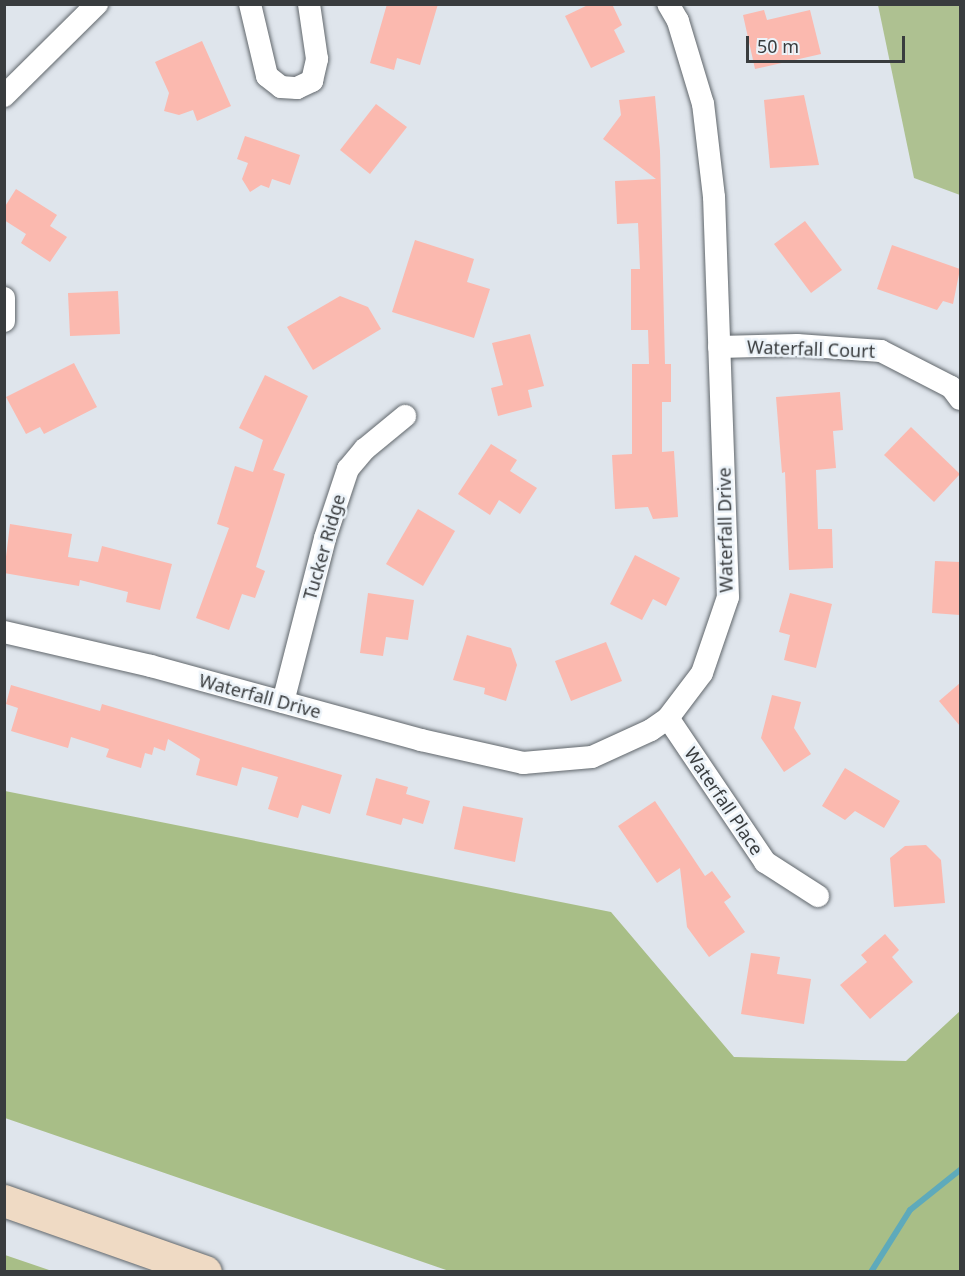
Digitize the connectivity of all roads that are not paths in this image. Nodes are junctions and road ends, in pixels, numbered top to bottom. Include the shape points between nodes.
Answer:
1 (97, 4) edge
2 (250, 4) edge
3 (309, 4) edge
4 (668, 4) edge
5 (4, 96) edge
6 (4, 298) edge
7 (4, 321) edge
8 (719, 347) junction
9 (960, 399) edge
10 (405, 416) dead end
11 (4, 632) edge
12 (283, 702) junction
13 (668, 718) junction
14 (818, 896) dead end
15 (4, 1201) edge
16 (206, 1272) edge

1 - 5 street
2 - 3 street via 267,76 281,87 297,88 312,81 317,59
4 - 8 street, Waterfall Drive via 678,21 703,104 714,196
6 - 7 street via 8,306
8 - 9 street, Waterfall Court via 797,345 881,351 951,387
8 - 13 street, Waterfall Drive via 728,597 702,673
10 - 12 street, Tucker Ridge via 365,449 348,469 325,538
11 - 12 street, Waterfall Drive
12 - 13 street, Waterfall Drive via 523,764 592,756 651,730
13 - 14 street, Waterfall Place via 765,862
15 - 16 main road

